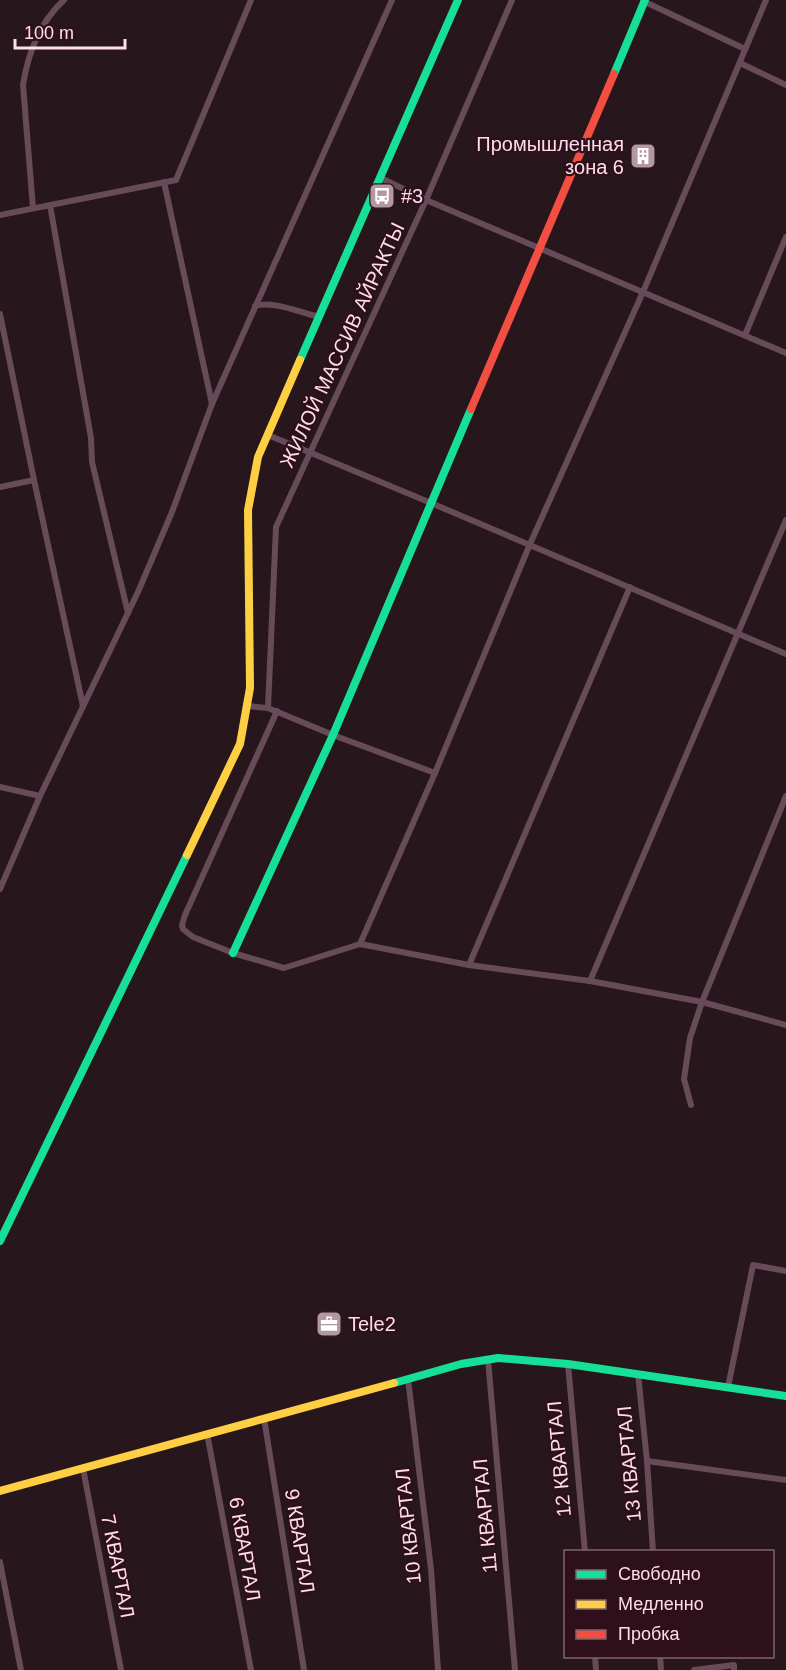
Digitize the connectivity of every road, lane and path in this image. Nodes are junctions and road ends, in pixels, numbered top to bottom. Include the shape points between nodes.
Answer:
1 (64, 0) edge
2 (251, 0) edge
3 (392, 0) edge
4 (458, 0) edge
5 (512, 0) edge
6 (644, 0) edge
7 (766, 0) edge
8 (746, 49) junction
9 (740, 63) junction
10 (786, 85) edge
11 (381, 178) junction
12 (164, 182) junction
13 (426, 200) junction
14 (50, 205) junction
15 (33, 208) junction
16 (0, 215) edge
17 (786, 237) edge
18 (539, 248) junction
19 (643, 292) junction
20 (255, 306) junction
21 (0, 314) edge
22 (320, 317) junction
23 (745, 335) junction
24 (786, 353) edge
25 (212, 404) junction
26 (268, 435) junction
27 (310, 453) junction
28 (34, 480) junction
29 (0, 487) edge
30 (431, 503) junction
31 (786, 520) edge
32 (530, 544) junction
33 (630, 587) junction
34 (128, 613) junction
35 (738, 633) junction
36 (786, 654) edge
37 (246, 706) junction
38 (84, 707) junction
39 (268, 708) junction
40 (277, 711) junction
41 (333, 735) junction
42 (435, 773) junction
43 (0, 787) edge
44 (40, 796) junction
45 (786, 796) edge
46 (0, 889) edge
47 (360, 944) junction
48 (233, 953) junction
49 (469, 965) junction
50 (590, 981) junction
51 (702, 1002) junction
52 (786, 1025) edge
53 (691, 1105) dead end
54 (0, 1241) edge
55 (786, 1271) edge
56 (488, 1359) junction
57 (568, 1364) junction
58 (638, 1374) junction
59 (408, 1379) junction
60 (728, 1387) junction
61 (786, 1396) edge
62 (264, 1418) junction
63 (207, 1433) junction
64 (647, 1461) junction
65 (83, 1468) junction
66 (786, 1480) edge
67 (0, 1491) edge
68 (585, 1550) edge
69 (653, 1550) edge
70 (0, 1562) edge
71 (734, 1667) edge
72 (21, 1670) edge
73 (121, 1670) edge
74 (250, 1670) edge
75 (304, 1670) edge
76 (438, 1670) edge
77 (515, 1670) edge
78 (694, 1670) edge

1 - 15 street via 40,28 25,69
2 - 12 street via 176,180
3 - 20 street
4 - 11 street
5 - 13 street, ЖИЛОЙ МАССИВ АЙРАКТЫ
6 - 8 street
6 - 18 street
7 - 8 street
8 - 9 street
9 - 10 street
9 - 19 street
11 - 13 street
11 - 22 street
12 - 14 street
12 - 25 street
13 - 18 street
13 - 27 street, ЖИЛОЙ МАССИВ АЙРАКТЫ
14 - 15 street
14 - 34 street via 92,462
15 - 16 street
17 - 23 street
18 - 19 street
18 - 30 street
19 - 23 street
19 - 32 street
20 - 22 street via 273,305
20 - 25 street
21 - 28 street
22 - 26 street
23 - 24 street
25 - 34 street via 172,512
26 - 27 street
26 - 37 street via 258,457 248,510 250,688
27 - 30 street
27 - 39 street, ЖИЛОЙ МАССИВ АЙРАКТЫ via 276,527
28 - 29 street
28 - 38 street
30 - 32 street
30 - 41 street
31 - 35 street
32 - 33 street
32 - 42 street
33 - 35 street
33 - 49 street
34 - 38 street
35 - 36 street
35 - 50 street
37 - 39 street
37 - 54 street via 240,744
38 - 44 street
39 - 40 street
40 - 41 street
40 - 48 street via 182,925 193,937
41 - 42 street
41 - 48 street
42 - 47 street
43 - 44 street
44 - 46 street
45 - 51 street
47 - 48 street via 284,968
47 - 49 street
49 - 50 street
50 - 51 street
51 - 52 street
51 - 53 street via 690,1038 684,1079
55 - 60 street via 753,1265
56 - 57 street
56 - 59 street
56 - 77 street, 11 КВАРТАЛ
57 - 58 street
57 - 68 street, 12 КВАРТАЛ
58 - 60 street
58 - 64 street, 13 КВАРТАЛ
59 - 62 street
59 - 76 street, 10 КВАРТАЛ via 431,1569
60 - 61 street
62 - 63 street
62 - 75 street, 9 КВАРТАЛ
63 - 65 street
63 - 74 street, 6 КВАРТАЛ
64 - 66 street
64 - 69 street, 13 КВАРТАЛ
65 - 67 street
65 - 73 street, 7 КВАРТАЛ
70 - 72 street
71 - 78 street

